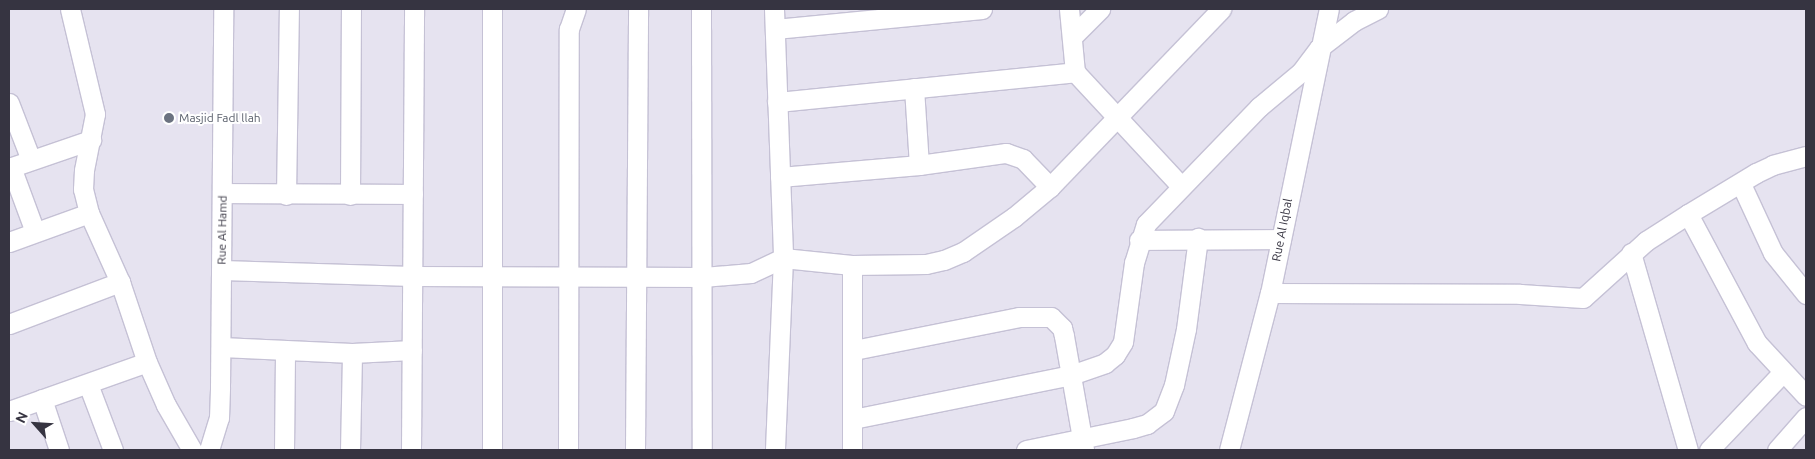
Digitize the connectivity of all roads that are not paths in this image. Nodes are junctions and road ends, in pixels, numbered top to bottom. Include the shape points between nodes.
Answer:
1 (70, 9) edge
2 (223, 9) edge
3 (289, 9) edge
4 (351, 9) edge
5 (414, 9) edge
6 (492, 9) edge
7 (576, 9) edge
8 (638, 9) edge
9 (701, 9) edge
10 (774, 9) edge
11 (982, 9) edge
12 (1069, 9) edge
13 (1100, 9) edge
14 (1221, 9) edge
15 (1329, 9) edge
16 (1378, 9) edge
17 (775, 29) junction
18 (1072, 37) junction
19 (1320, 48) junction
20 (1075, 72) junction
21 (914, 88) junction
22 (777, 102) junction
23 (9, 103) edge
24 (1117, 118) junction
25 (91, 140) junction
26 (1806, 156) edge
27 (31, 160) junction
28 (919, 165) junction
29 (10, 168) edge
30 (780, 177) junction
31 (1741, 184) junction
32 (1181, 186) junction
33 (1050, 187) junction
34 (223, 193) junction
35 (413, 194) junction
36 (286, 195) junction
37 (350, 196) junction
38 (89, 213) junction
39 (1688, 214) junction
40 (35, 232) junction
41 (1198, 238) junction
42 (1280, 239) junction
43 (1139, 240) junction
44 (9, 242) edge
45 (1631, 253) junction
46 (783, 258) junction
47 (852, 266) junction
48 (222, 270) junction
49 (489, 274) junction
50 (412, 276) junction
51 (567, 276) junction
52 (636, 276) junction
53 (702, 277) junction
54 (120, 282) junction
55 (1270, 292) junction
56 (1806, 294) edge
57 (9, 324) edge
58 (221, 347) junction
59 (284, 350) junction
60 (412, 350) junction
61 (854, 350) junction
62 (352, 353) junction
63 (147, 362) junction
64 (1782, 373) junction
65 (1071, 376) junction
66 (88, 384) junction
67 (1806, 396) edge
68 (42, 399) junction
69 (9, 411) edge
70 (1806, 417) edge
71 (854, 419) junction
72 (1083, 445) edge
73 (59, 450) edge
74 (113, 450) edge
75 (192, 450) edge
76 (209, 450) edge
77 (284, 450) edge
78 (350, 450) edge
79 (412, 450) edge
80 (492, 450) edge
81 (568, 450) edge
82 (635, 450) edge
83 (702, 450) edge
84 (775, 450) edge
85 (852, 450) edge
86 (1026, 450) edge
87 (1229, 450) edge
88 (1688, 450) edge
89 (1709, 450) edge
90 (1777, 450) edge

1 - 25 street via 95,114
2 - 34 street, Rue Al Hamd
3 - 36 street
4 - 37 street
5 - 35 street
6 - 49 street
7 - 51 street via 569,29
8 - 52 street
9 - 53 street
10 - 17 street
11 - 17 street
12 - 18 street
13 - 18 street
14 - 24 street
15 - 19 street, Rue Al Iqbal
16 - 19 street via 1354,21
17 - 22 street
18 - 20 street
19 - 32 street via 1301,72 1259,107
19 - 42 street, Rue Al Iqbal
20 - 21 street
20 - 24 street
21 - 22 street
21 - 28 street
22 - 30 street
23 - 27 street
24 - 32 street
24 - 33 street
25 - 27 street
25 - 38 street via 83,189
26 - 31 street via 1773,165
27 - 29 street
28 - 30 street
28 - 33 street via 1006,153 1022,159
29 - 40 street
30 - 46 street
31 - 39 street
31 - 56 street via 1773,253
32 - 43 street via 1146,224
33 - 47 street via 1014,217 963,252 944,260 926,264
34 - 36 street
34 - 48 street, Rue Al Hamd
35 - 37 street
35 - 50 street
36 - 37 street
38 - 40 street
38 - 54 street
39 - 45 street
39 - 64 street via 1757,343
40 - 44 street
41 - 42 street
41 - 43 street
41 - 72 street via 1187,322 1167,406 1147,424
42 - 55 street, Rue Al Iqbal
43 - 65 street via 1123,342 1105,363
45 - 55 street via 1583,298 1520,294
45 - 88 street
46 - 47 street
46 - 53 street via 751,272
46 - 84 street
47 - 61 street
48 - 50 street
48 - 58 street, Rue Al Hamd
49 - 50 street
49 - 51 street
49 - 80 street
50 - 60 street
51 - 52 street
51 - 81 street
52 - 53 street
52 - 82 street
53 - 83 street
54 - 57 street
54 - 63 street
55 - 87 street, Rue Al Iqbal
58 - 59 street
58 - 76 street, Rue Al Hamd via 219,418
59 - 62 street
59 - 77 street
60 - 62 street
60 - 79 street
61 - 65 street via 1044,315 1062,328
61 - 71 street
62 - 78 street
63 - 66 street
63 - 75 street via 166,405
64 - 67 street
64 - 89 street
65 - 71 street
65 - 72 street
66 - 68 street
66 - 74 street
68 - 69 street
68 - 73 street
70 - 90 street
71 - 85 street
72 - 86 street

